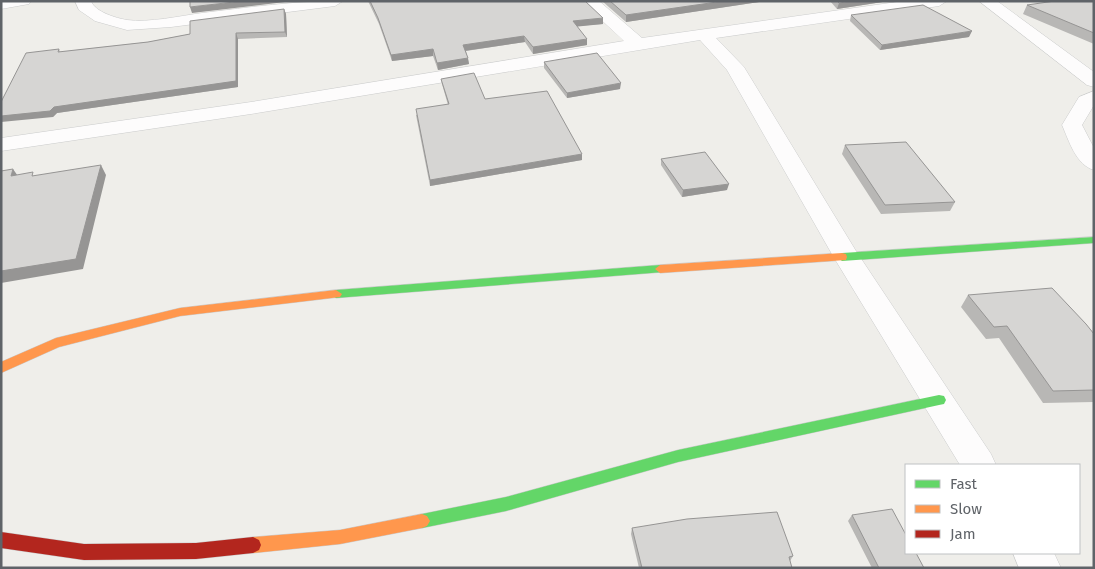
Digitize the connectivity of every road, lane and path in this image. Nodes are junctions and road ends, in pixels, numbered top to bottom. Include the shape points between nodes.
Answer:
1 (23, 1) edge
2 (83, 1) edge
3 (335, 1) edge
4 (589, 1) edge
5 (939, 1) edge
6 (987, 1) edge
7 (1, 4) edge
8 (705, 36) junction
9 (638, 44) junction
10 (1094, 81) edge
11 (1094, 97) edge
12 (1, 145) edge
13 (1094, 163) edge
14 (1094, 240) edge
15 (846, 256) junction
16 (1, 368) edge
17 (939, 400) junction
18 (978, 464) edge
19 (1, 540) edge
20 (1033, 554) edge
21 (193, 559) edge
22 (1042, 568) edge

1 - 7 street
2 - 3 street via 101,18 127,25
4 - 9 street
5 - 8 street
6 - 10 street
8 - 9 street
8 - 15 street via 735,68
9 - 12 street via 251,108
11 - 13 street via 1086,101 1072,125
14 - 15 street
15 - 16 street via 288,298 190,311 56,343
15 - 17 street
17 - 18 street
17 - 21 street via 678,456 506,504 340,537
19 - 21 street via 84,552
20 - 22 street

